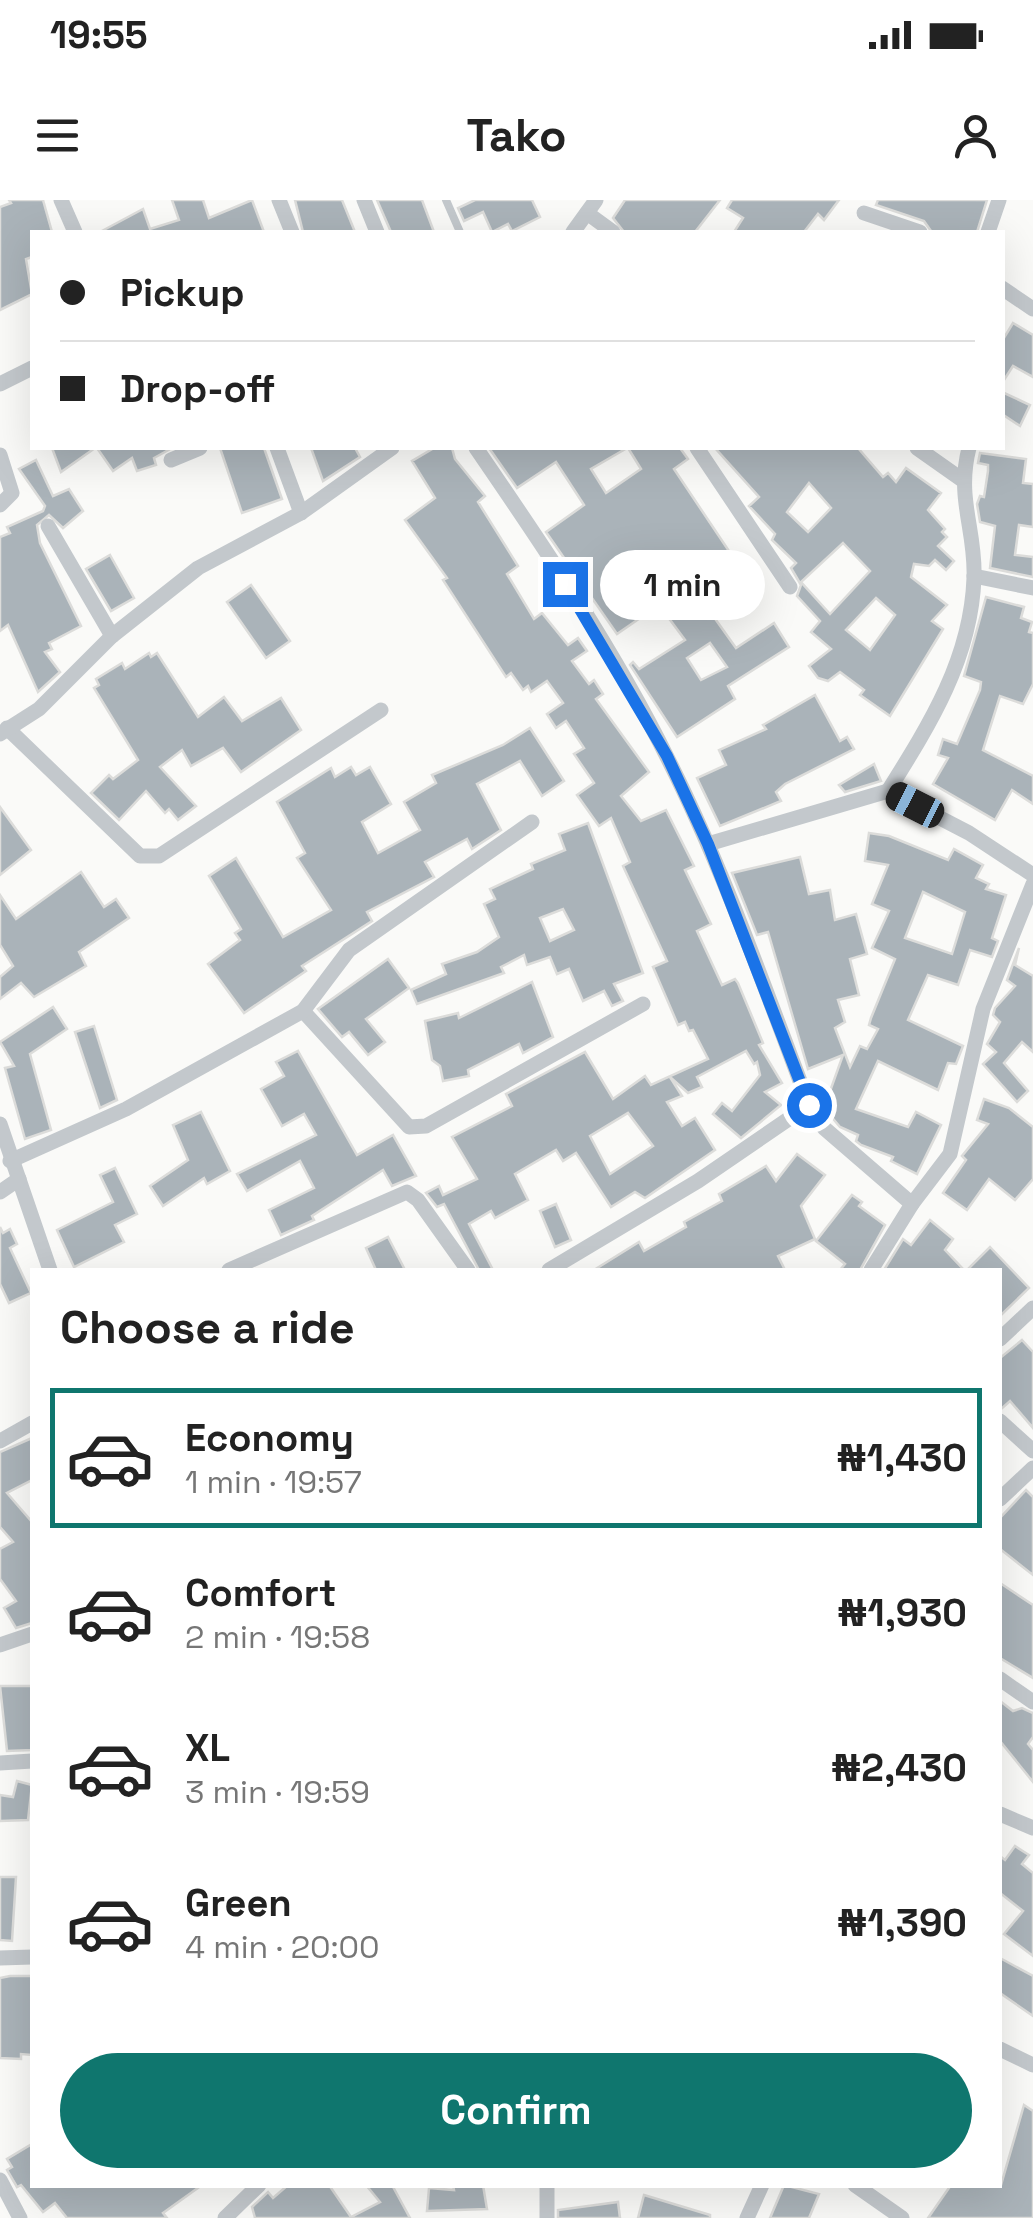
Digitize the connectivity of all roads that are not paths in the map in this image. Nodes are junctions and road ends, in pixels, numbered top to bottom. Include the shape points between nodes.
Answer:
1 (62, 200) edge
2 (279, 200) edge
3 (364, 200) edge
4 (446, 200) edge
5 (999, 200) edge
6 (591, 206) edge
7 (864, 213) dead end
8 (74, 230) edge
9 (291, 230) edge
10 (376, 230) edge
11 (459, 230) edge
12 (574, 230) edge
13 (611, 230) edge
14 (914, 230) edge
15 (989, 230) edge
16 (1005, 290) edge
17 (1033, 309) edge
18 (30, 369) edge
19 (0, 384) edge
20 (195, 450) edge
21 (278, 450) edge
22 (389, 450) edge
23 (477, 450) edge
24 (698, 450) edge
25 (920, 450) edge
26 (968, 450) edge
27 (0, 455) edge
28 (171, 460) dead end
29 (961, 479) junction
30 (0, 505) edge
31 (301, 512) junction
32 (48, 526) dead end
33 (974, 576) junction
34 (790, 587) dead end
35 (1033, 588) edge
36 (112, 636) junction
37 (381, 710) dead end
38 (4, 731) edge
39 (888, 791) junction
40 (532, 822) dead end
41 (708, 844) junction
42 (1033, 875) edge
43 (1033, 884) edge
44 (644, 1004) dead end
45 (303, 1010) junction
46 (809, 1105) junction
47 (0, 1124) edge
48 (10, 1160) junction
49 (19, 1179) junction
50 (0, 1192) edge
51 (912, 1204) junction
52 (49, 1268) edge
53 (233, 1268) edge
54 (467, 1268) edge
55 (552, 1268) edge
56 (872, 1268) edge
57 (1033, 1308) edge
58 (1002, 1338) edge
59 (30, 1423) edge
60 (1002, 1423) edge
61 (0, 1441) edge
62 (1033, 1451) edge
63 (1033, 1468) edge
64 (1002, 1497) edge
65 (30, 1635) edge
66 (0, 1645) edge
67 (1002, 1680) edge
68 (1033, 1702) edge
69 (30, 1761) edge
70 (0, 1763) edge
71 (1002, 1815) edge
72 (1033, 1828) edge
73 (30, 1957) edge
74 (0, 1958) edge
75 (1002, 2049) edge
76 (1033, 2065) edge
77 (0, 2180) edge
78 (257, 2188) edge
79 (547, 2188) edge
80 (761, 2188) edge
81 (860, 2188) edge
82 (20, 2218) edge
83 (227, 2218) edge
84 (547, 2218) edge
85 (747, 2218) edge
86 (902, 2218) edge

1 - 8 street
2 - 9 street
3 - 10 street
4 - 11 lane
5 - 15 street
6 - 12 street
6 - 13 street
7 - 14 street
16 - 17 street
18 - 19 street
20 - 28 street
21 - 31 street
22 - 31 street
23 - 41 street via 601,640
24 - 34 street
25 - 29 street
26 - 29 street
27 - 30 street via 12,493
29 - 33 street
31 - 36 street via 198,568
32 - 36 street
33 - 35 street
33 - 39 street via 964,641 942,707
36 - 38 street via 39,708
37 - 38 street via 160,856 140,856
39 - 41 street
39 - 42 street via 969,832
40 - 45 street via 349,950
41 - 46 street
43 - 51 street via 983,1010 950,1154
44 - 45 street via 426,1126 409,1127
45 - 48 street via 126,1109
46 - 51 street via 824,1128
46 - 55 street
47 - 48 street
48 - 49 street
49 - 50 street
49 - 52 street
51 - 56 street
53 - 54 street via 407,1192
57 - 58 street
59 - 61 street
60 - 62 street
63 - 64 street
65 - 66 street
67 - 68 street
69 - 70 street
71 - 72 street
73 - 74 street
75 - 76 street
77 - 82 street
78 - 83 street
79 - 84 street
80 - 85 street
81 - 86 street

